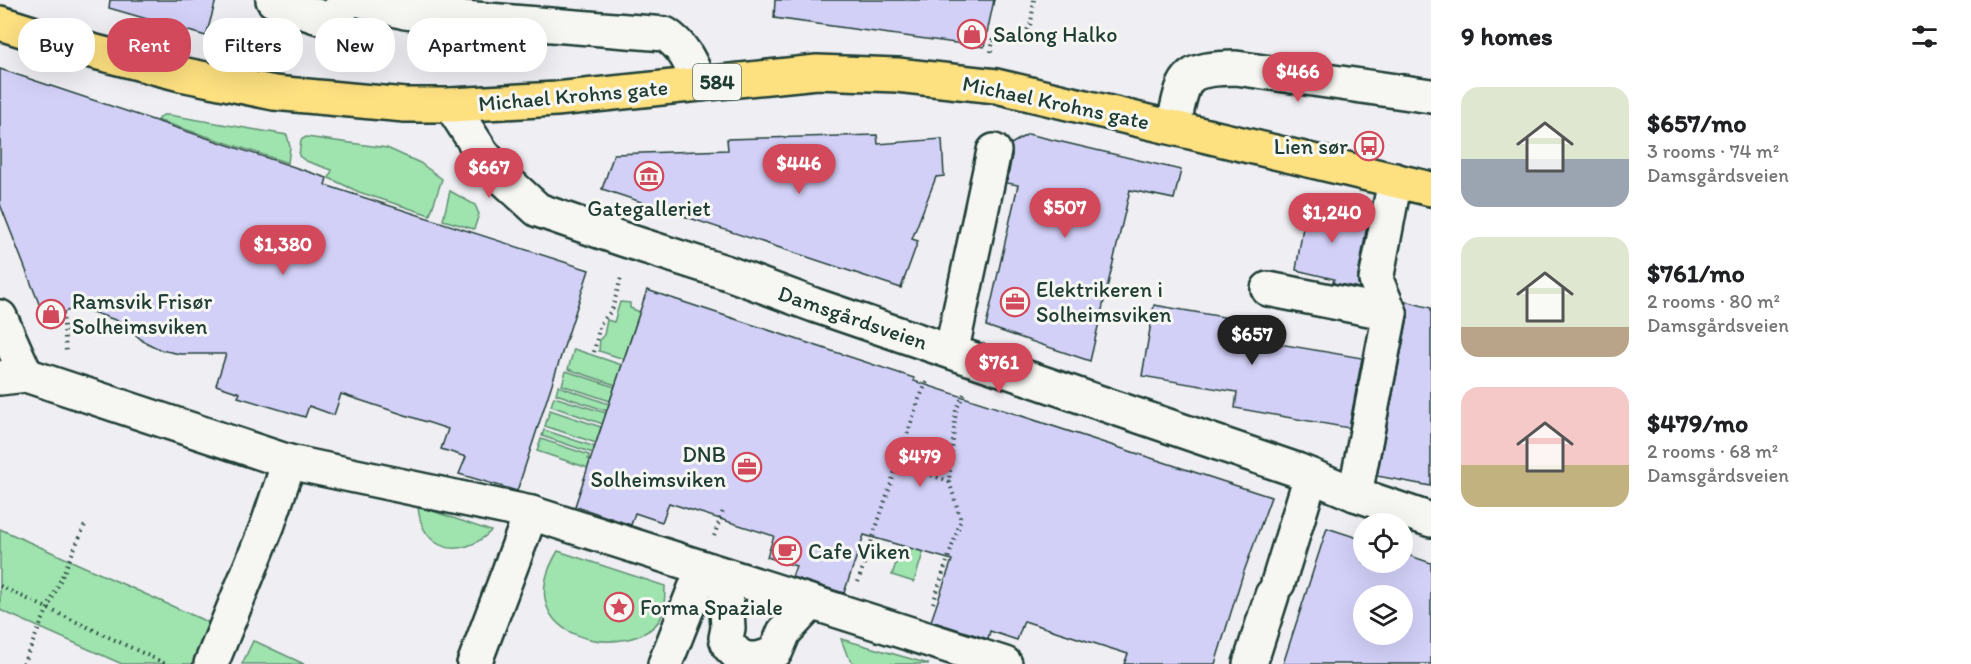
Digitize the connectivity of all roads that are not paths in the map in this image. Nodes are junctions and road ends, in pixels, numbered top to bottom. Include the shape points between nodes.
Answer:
1 (273, 0) edge
2 (346, 0) edge
3 (361, 0) edge
4 (0, 23) edge
5 (700, 84) junction
6 (1431, 96) edge
7 (451, 105) junction
8 (1173, 127) junction
9 (994, 152) dead end
10 (1395, 180) junction
11 (1431, 189) edge
12 (1268, 289) dead end
13 (1390, 313) junction
14 (0, 317) edge
15 (952, 344) dead end
16 (13, 376) edge
17 (289, 462) junction
18 (1311, 476) junction
19 (1355, 494) junction
20 (531, 513) junction
21 (1431, 520) edge
22 (714, 572) junction
23 (811, 603) junction
24 (211, 664) edge
25 (474, 664) edge
26 (665, 664) edge
27 (1005, 664) edge
28 (1250, 664) edge

1 - 2 street via 329,20
3 - 5 street via 438,16 665,34 687,56
4 - 7 main road, Michael Krohns gate / 584 via 181,74 274,93 405,105
5 - 7 main road, Michael Krohns gate / 584
5 - 8 main road, Michael Krohns gate / 584 via 817,72 897,75 996,86
6 - 8 street via 1236,68 1209,69 1188,77
7 - 18 street, Damsgårdsveien via 482,153 538,210
8 - 10 main road, Michael Krohns gate / 584
9 - 15 street
10 - 11 main road, Michael Krohns gate / 584
10 - 13 street via 1376,280
12 - 13 street
13 - 19 street
14 - 16 street
16 - 17 street
17 - 20 street
17 - 24 street
18 - 19 street, Damsgårdsveien
18 - 28 street
19 - 21 street, Damsgårdsveien
20 - 22 street
20 - 25 street
22 - 23 street
22 - 23 street via 729,646 747,659 776,651 784,632
22 - 26 street
23 - 27 street

